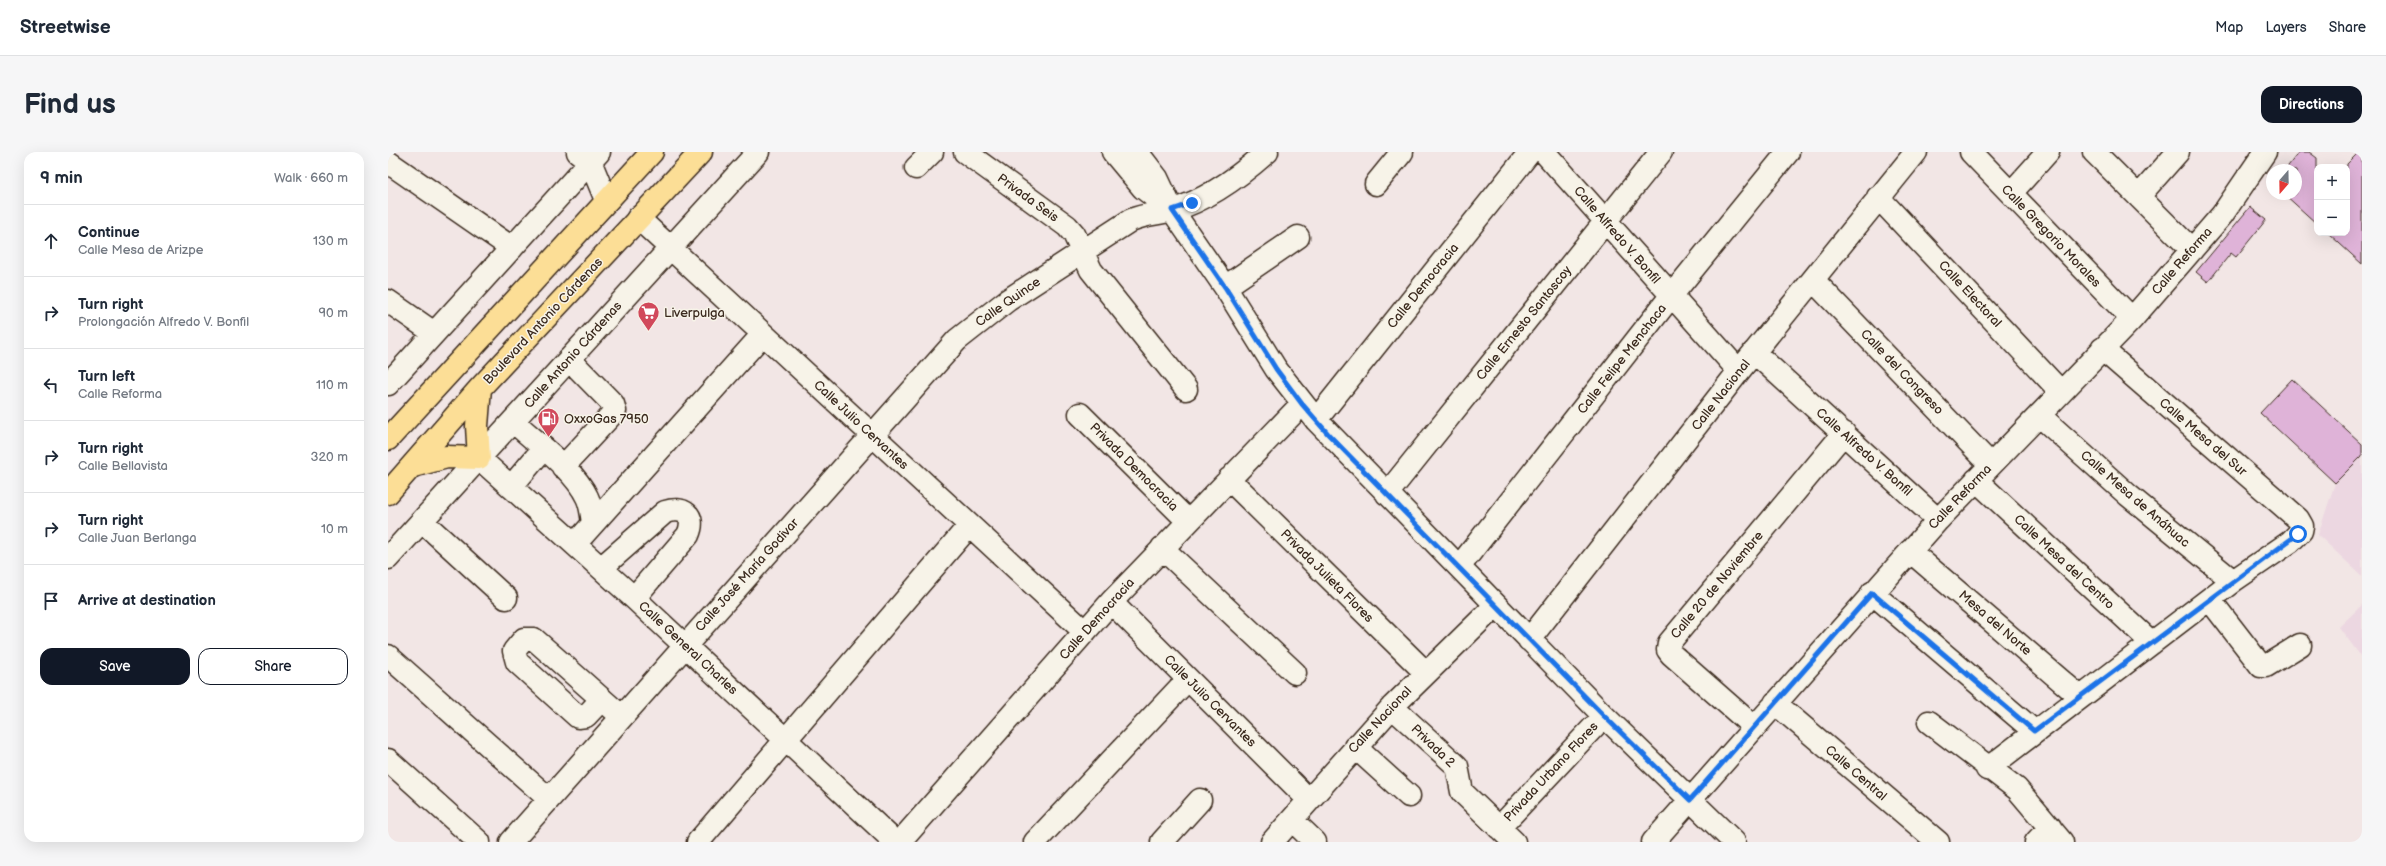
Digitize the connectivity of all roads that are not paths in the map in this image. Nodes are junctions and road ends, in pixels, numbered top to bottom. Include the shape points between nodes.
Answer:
1 (652, 152) edge
2 (701, 152) edge
3 (758, 152) edge
4 (932, 152) edge
5 (965, 152) edge
6 (1113, 152) edge
7 (1138, 152) edge
8 (1267, 152) edge
9 (1402, 152) edge
10 (1530, 152) edge
11 (1544, 152) edge
12 (1661, 152) edge
13 (1788, 152) edge
14 (1916, 152) edge
15 (1971, 152) edge
16 (2048, 152) edge
17 (2094, 152) edge
18 (2178, 152) edge
19 (2265, 152) edge
20 (589, 155) edge
21 (388, 162) edge
22 (916, 168) dead end
23 (1376, 184) dead end
24 (2011, 193) junction
25 (2139, 196) junction
26 (1878, 197) junction
27 (606, 200) junction
28 (1172, 210) junction
29 (638, 218) junction
30 (1606, 221) junction
31 (1298, 237) dead end
32 (512, 248) junction
33 (671, 248) junction
34 (2192, 250) junction
35 (1082, 252) junction
36 (1813, 280) junction
37 (1225, 287) junction
38 (1671, 296) junction
39 (388, 301) edge
40 (2132, 319) junction
41 (434, 334) junction
42 (763, 334) junction
43 (2102, 349) junction
44 (1754, 352) junction
45 (570, 360) junction
46 (1739, 371) junction
47 (388, 384) edge
48 (480, 388) junction
49 (1186, 389) dead end
50 (2061, 392) junction
51 (1302, 404) junction
52 (1080, 414) dead end
53 (2039, 415) junction
54 (1316, 420) junction
55 (513, 421) junction
56 (1844, 434) junction
57 (872, 435) junction
58 (388, 439) edge
59 (543, 449) junction
60 (479, 458) junction
61 (413, 466) junction
62 (563, 466) junction
63 (1983, 473) junction
64 (1228, 479) junction
65 (511, 487) junction
66 (388, 493) edge
67 (1387, 494) junction
68 (1938, 520) junction
69 (422, 521) junction
70 (1188, 521) junction
71 (593, 524) junction
72 (969, 526) junction
73 (575, 544) junction
74 (1162, 548) junction
75 (1910, 551) junction
76 (388, 558) edge
77 (1459, 567) junction
78 (601, 568) junction
79 (2233, 581) junction
80 (1872, 593) junction
81 (506, 598) dead end
82 (634, 598) junction
83 (2210, 600) junction
84 (1111, 602) junction
85 (1495, 606) junction
86 (1085, 632) junction
87 (1529, 640) junction
88 (2152, 643) junction
89 (685, 645) junction
90 (2300, 645) dead end
91 (388, 656) edge
92 (1295, 673) dead end
93 (1426, 673) junction
94 (1188, 679) junction
95 (2079, 696) junction
96 (602, 699) dead end
97 (1775, 703) junction
98 (1392, 707) junction
99 (621, 716) junction
100 (1604, 716) junction
101 (1929, 722) dead end
102 (1754, 727) junction
103 (2034, 731) junction
104 (786, 739) junction
105 (1355, 747) junction
106 (388, 760) edge
107 (1987, 769) junction
108 (1409, 796) dead end
109 (549, 799) junction
110 (1200, 800) dead end
111 (1309, 800) junction
112 (1690, 800) junction
113 (1292, 820) junction
114 (1507, 835) edge
115 (2050, 837) edge
116 (479, 842) edge
117 (511, 842) edge
118 (698, 842) edge
119 (895, 842) edge
120 (900, 842) edge
121 (1036, 842) edge
122 (1162, 842) edge
123 (1272, 842) edge
124 (1315, 842) edge
125 (1653, 842) edge
126 (1734, 842) edge
127 (1938, 842) edge

1 - 27 main road
2 - 29 main road, Boulevard Antonio Cárdenas
3 - 33 street, Calle Antonio Cárdenas
4 - 22 street
5 - 35 street, Privada Seis via 1067,226 1074,234
6 - 28 street via 1143,188
7 - 28 street via 1157,178
8 - 28 street, Calle Quince via 1205,197
9 - 23 street
10 - 54 street, Calle Democracia
11 - 30 street, Calle Alfredo V. Bonfil
12 - 30 street, Calle Ernesto Santoscoy
13 - 38 street, Calle Felipe Menchaca
14 - 26 street, Calle Nacional
15 - 24 street, Calle Gregorio Morales
16 - 24 street
17 - 25 street
18 - 25 street
19 - 34 street, Calle Reforma via 2222,215
20 - 27 street
20 - 32 street
21 - 32 street
24 - 40 street, Calle Gregorio Morales
25 - 34 street
26 - 36 street, Calle Nacional
26 - 50 street, Calle Electoral
27 - 58 main road
28 - 35 street, Calle Quince via 1143,215 1131,220
28 - 37 street
29 - 33 street, Calle Julio Cervantes
29 - 48 main road, Boulevard Antonio Cárdenas
30 - 38 street, Calle Alfredo V. Bonfil
30 - 67 street, Calle Ernesto Santoscoy
31 - 37 street
32 - 41 street
33 - 42 street, Calle Julio Cervantes
33 - 45 street, Calle Antonio Cárdenas
34 - 40 street, Calle Reforma
35 - 49 street, Privada Seis via 1091,270
35 - 57 street, Calle Quince via 1008,300 962,335
36 - 44 street, Calle Nacional
36 - 63 street, Calle del Congreso
37 - 51 street via 1276,369
38 - 46 street, Calle Alfredo V. Bonfil
38 - 77 street, Calle Felipe Menchaca
39 - 41 street
40 - 43 street, Calle Reforma
41 - 47 street
42 - 57 street, Calle Julio Cervantes
42 - 71 street
43 - 50 street, Calle Reforma
43 - 79 street, Calle Mesa del Sur via 2298,519 2302,526 2290,542
44 - 46 street, Calle Nacional
44 - 56 street, Calle Alfredo V. Bonfil
45 - 55 street, Calle Antonio Cárdenas
45 - 62 street via 613,404 615,411
46 - 87 street, Calle Nacional
48 - 60 main road via 477,426
48 - 61 main road, Boulevard Antonio Cárdenas
50 - 53 street, Calle Reforma
51 - 54 street
51 - 64 street, Calle Democracia
52 - 70 street, Privada Democracia
53 - 63 street, Calle Reforma
53 - 79 street, Calle Mesa de Anáhuac via 2128,495
54 - 67 street
55 - 59 street
55 - 60 street, Calle Antonio Cárdenas
56 - 68 street, Calle Alfredo V. Bonfil
56 - 102 street, Calle 20 de Noviembre via 1669,643 1668,650 1671,654
57 - 72 street, Calle Julio Cervantes
57 - 89 street, Calle José María Godivar
59 - 62 street
59 - 65 street
60 - 61 main road via 447,457
60 - 65 street, Calle General Charles
60 - 69 street, Calle Antonio Cárdenas
61 - 66 main road, Boulevard Antonio Cárdenas
62 - 71 street via 587,497
63 - 68 street, Calle Reforma
63 - 88 street, Calle Mesa del Centro
64 - 70 street, Calle Democracia
64 - 93 street, Privada Julieta Flores
65 - 73 street, Calle General Charles
67 - 77 street
68 - 75 street, Calle Reforma
69 - 76 street, Calle Antonio Cárdenas
69 - 81 street
70 - 74 street, Calle Democracia
71 - 73 street
72 - 86 street, Calle Julio Cervantes
72 - 104 street
73 - 78 street, Calle General Charles
74 - 84 street, Calle Democracia
74 - 92 street
75 - 80 street, Calle Reforma
75 - 95 street, Mesa del Norte
77 - 85 street
78 - 82 street, Calle General Charles
78 - 82 street via 665,512 673,509 683,510 692,523 688,535
79 - 83 street
80 - 97 street, Calle Reforma
80 - 103 street
82 - 89 street, Calle General Charles
83 - 88 street
83 - 90 street via 2261,666 2266,666
84 - 86 street, Calle Democracia
84 - 94 street, Calle Julio Cervantes
85 - 87 street
85 - 93 street, Calle Nacional
86 - 120 street, Calle Democracia
87 - 100 street
88 - 95 street
89 - 99 street, Calle José María Godivar
89 - 104 street, Calle General Charles
91 - 109 street
93 - 98 street, Calle Nacional
94 - 111 street, Calle Julio Cervantes
94 - 121 street
95 - 103 street
96 - 99 street
97 - 102 street, Calle Reforma
97 - 127 street, Calle Central
98 - 105 street, Calle Nacional
98 - 114 street, Privada 2 via 1457,766 1462,792
99 - 109 street, Calle José María Godivar
100 - 112 street
100 - 114 street, Privada Urbano Flores
101 - 107 street
102 - 112 street, Calle Reforma
103 - 107 street
104 - 118 street
104 - 119 street, Calle General Charles
105 - 108 street
105 - 111 street, Calle Nacional
106 - 116 street
107 - 115 street via 2016,789
109 - 117 street, Calle José María Godivar
110 - 122 street
111 - 113 street, Calle Nacional
112 - 125 street, Calle Reforma
112 - 126 street
113 - 123 street, Calle Nacional
113 - 124 street

